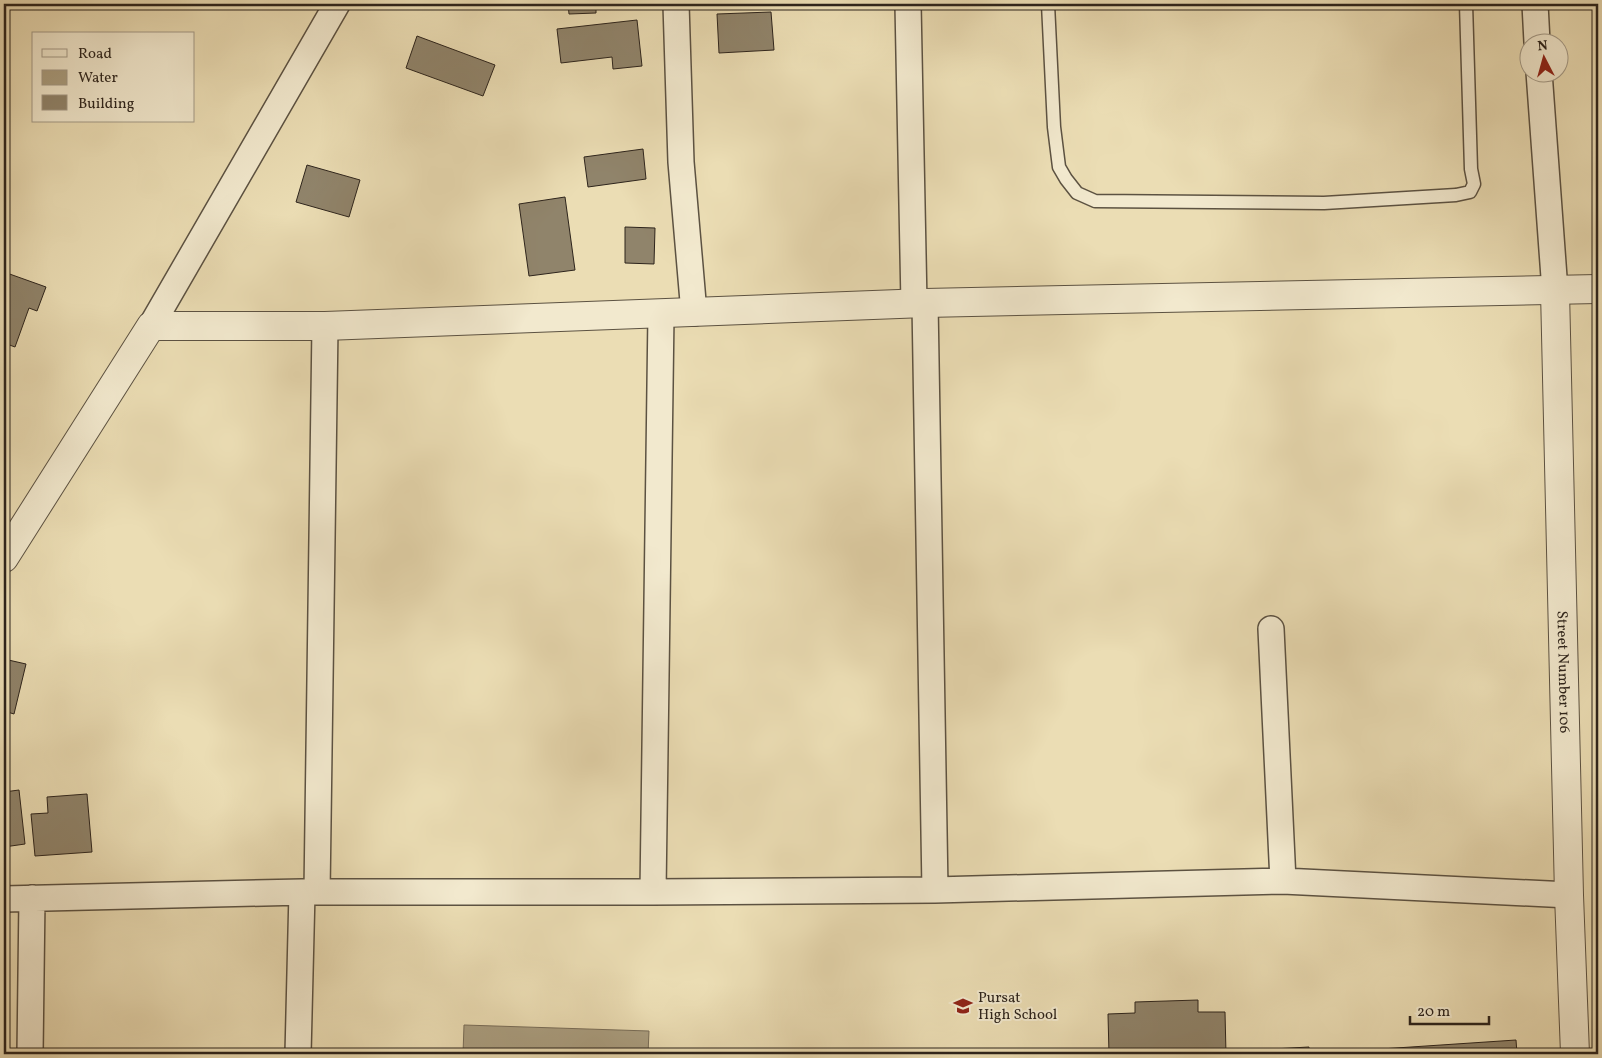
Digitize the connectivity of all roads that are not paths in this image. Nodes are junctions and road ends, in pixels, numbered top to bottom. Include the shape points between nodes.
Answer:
1 (315, 4) edge
2 (337, 4) edge
3 (676, 4) edge
4 (908, 4) edge
5 (1048, 4) edge
6 (1466, 4) edge
7 (1535, 4) edge
8 (1536, 32) edge
9 (315, 40) junction
10 (1540, 82) edge
11 (1598, 289) edge
12 (1555, 291) junction
13 (919, 304) junction
14 (694, 313) junction
15 (661, 314) junction
16 (151, 326) junction
17 (325, 326) junction
18 (4, 558) edge
19 (1271, 630) dead end
20 (1283, 881) junction
21 (935, 890) junction
22 (310, 892) junction
23 (652, 892) junction
24 (1570, 895) junction
25 (32, 898) junction
26 (4, 899) edge
27 (30, 1054) edge
28 (298, 1054) edge
29 (1576, 1054) edge

1 - 9 street
2 - 9 street
3 - 14 street via 681,162
4 - 13 street
5 - 6 lane via 1059,167 1077,193 1095,201 1324,203 1470,192 1474,184
7 - 8 street
9 - 16 street
10 - 12 street
11 - 12 street
12 - 13 street
12 - 24 street, Street Number 106
13 - 14 street
13 - 21 street
14 - 15 street
15 - 17 street
15 - 23 street
16 - 17 street
16 - 18 street
17 - 22 street
19 - 20 street
20 - 21 street
20 - 24 street
21 - 23 street
22 - 23 street
22 - 25 street
22 - 28 street
24 - 29 street, Street Number 106
25 - 26 street
25 - 27 street

